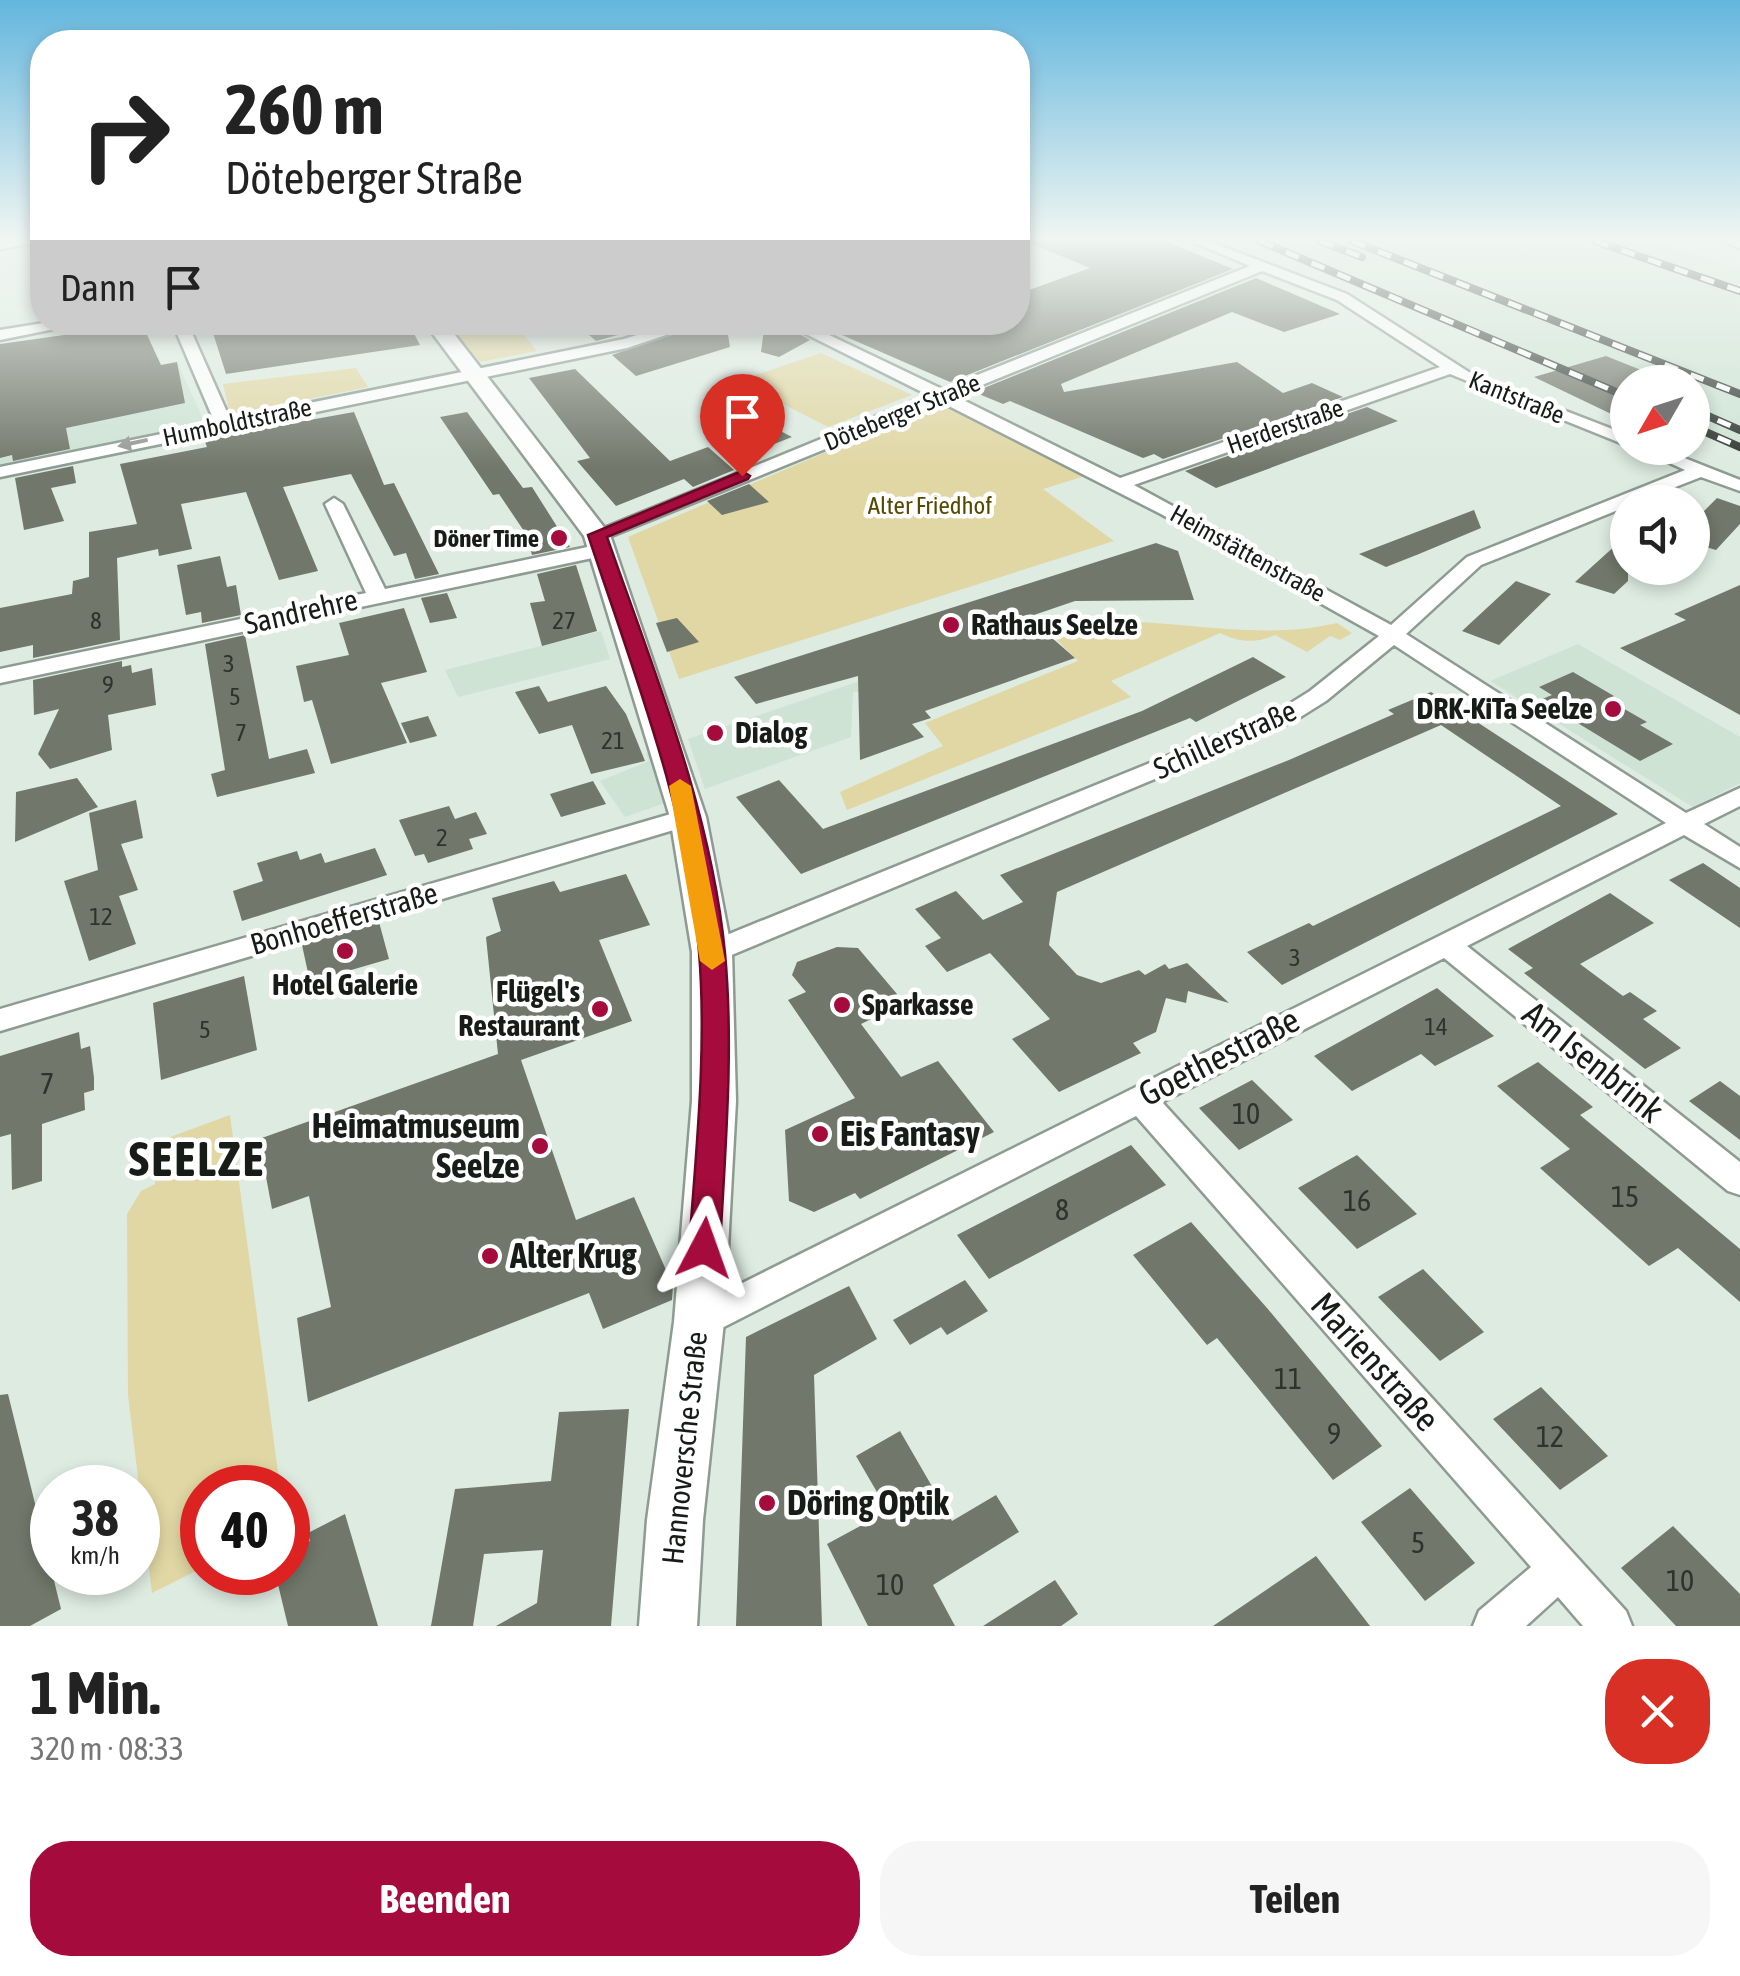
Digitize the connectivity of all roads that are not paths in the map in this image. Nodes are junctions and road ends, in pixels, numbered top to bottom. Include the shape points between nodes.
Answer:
1 (1135, 317) edge
2 (1373, 317) edge
3 (30, 330) edge
4 (0, 335) edge
5 (185, 335) edge
6 (444, 335) edge
7 (654, 335) edge
8 (815, 335) edge
9 (1449, 369) junction
10 (475, 374) junction
11 (938, 396) junction
12 (224, 424) junction
13 (1610, 434) edge
14 (1689, 465) edge
15 (1702, 470) junction
16 (0, 472) edge
17 (1122, 484) junction
18 (1740, 486) edge
19 (334, 504) dead end
20 (600, 543) junction
21 (377, 594) junction
22 (1392, 636) junction
23 (0, 676) edge
24 (1740, 796) edge
25 (688, 816) junction
26 (1685, 824) junction
27 (1740, 859) edge
28 (1446, 942) junction
29 (712, 952) junction
30 (0, 1020) edge
31 (1139, 1098) junction
32 (1740, 1181) edge
33 (699, 1322) junction
34 (1560, 1569) junction
35 (668, 1626) edge
36 (1494, 1626) edge
37 (1611, 1626) edge

1 - 11 street, Döteberger Straße
2 - 9 street, Kantstraße
3 - 4 street
5 - 12 street
6 - 10 street, Hannoversche Straße
7 - 10 street, Humboldtstraße
8 - 11 street, Heimstättenstraße
9 - 13 street, Kantstraße
9 - 17 street, Herderstraße
10 - 12 street, Humboldtstraße
10 - 20 street, Hannoversche Straße
11 - 17 street, Heimstättenstraße
11 - 20 street, Döteberger Straße
12 -> 16 street, Humboldtstraße
14 - 15 street
15 - 18 street
15 - 22 street, Schillerstraße via 1474,561
17 - 22 street, Heimstättenstraße
19 - 21 street
20 - 21 street, Sandrehre
20 - 25 street, Hannoversche Straße
21 - 23 street, Sandrehre
22 - 26 street, Heimstättenstraße
22 - 29 street, Schillerstraße via 1286,716
24 - 26 street, Goethestraße
25 - 29 street, Hannoversche Straße
25 - 30 street, Bonhoefferstraße
26 - 27 street, Heimstättenstraße
26 - 28 street, Goethestraße
28 - 31 street, Goethestraße
28 - 32 street, Am Isenbrink
29 - 33 street, Hannoversche Straße via 714,1101
31 - 33 street, Goethestraße
31 - 34 street, Marienstraße
33 - 35 street, Hannoversche Straße
34 - 36 street
34 - 37 street, Marienstraße

